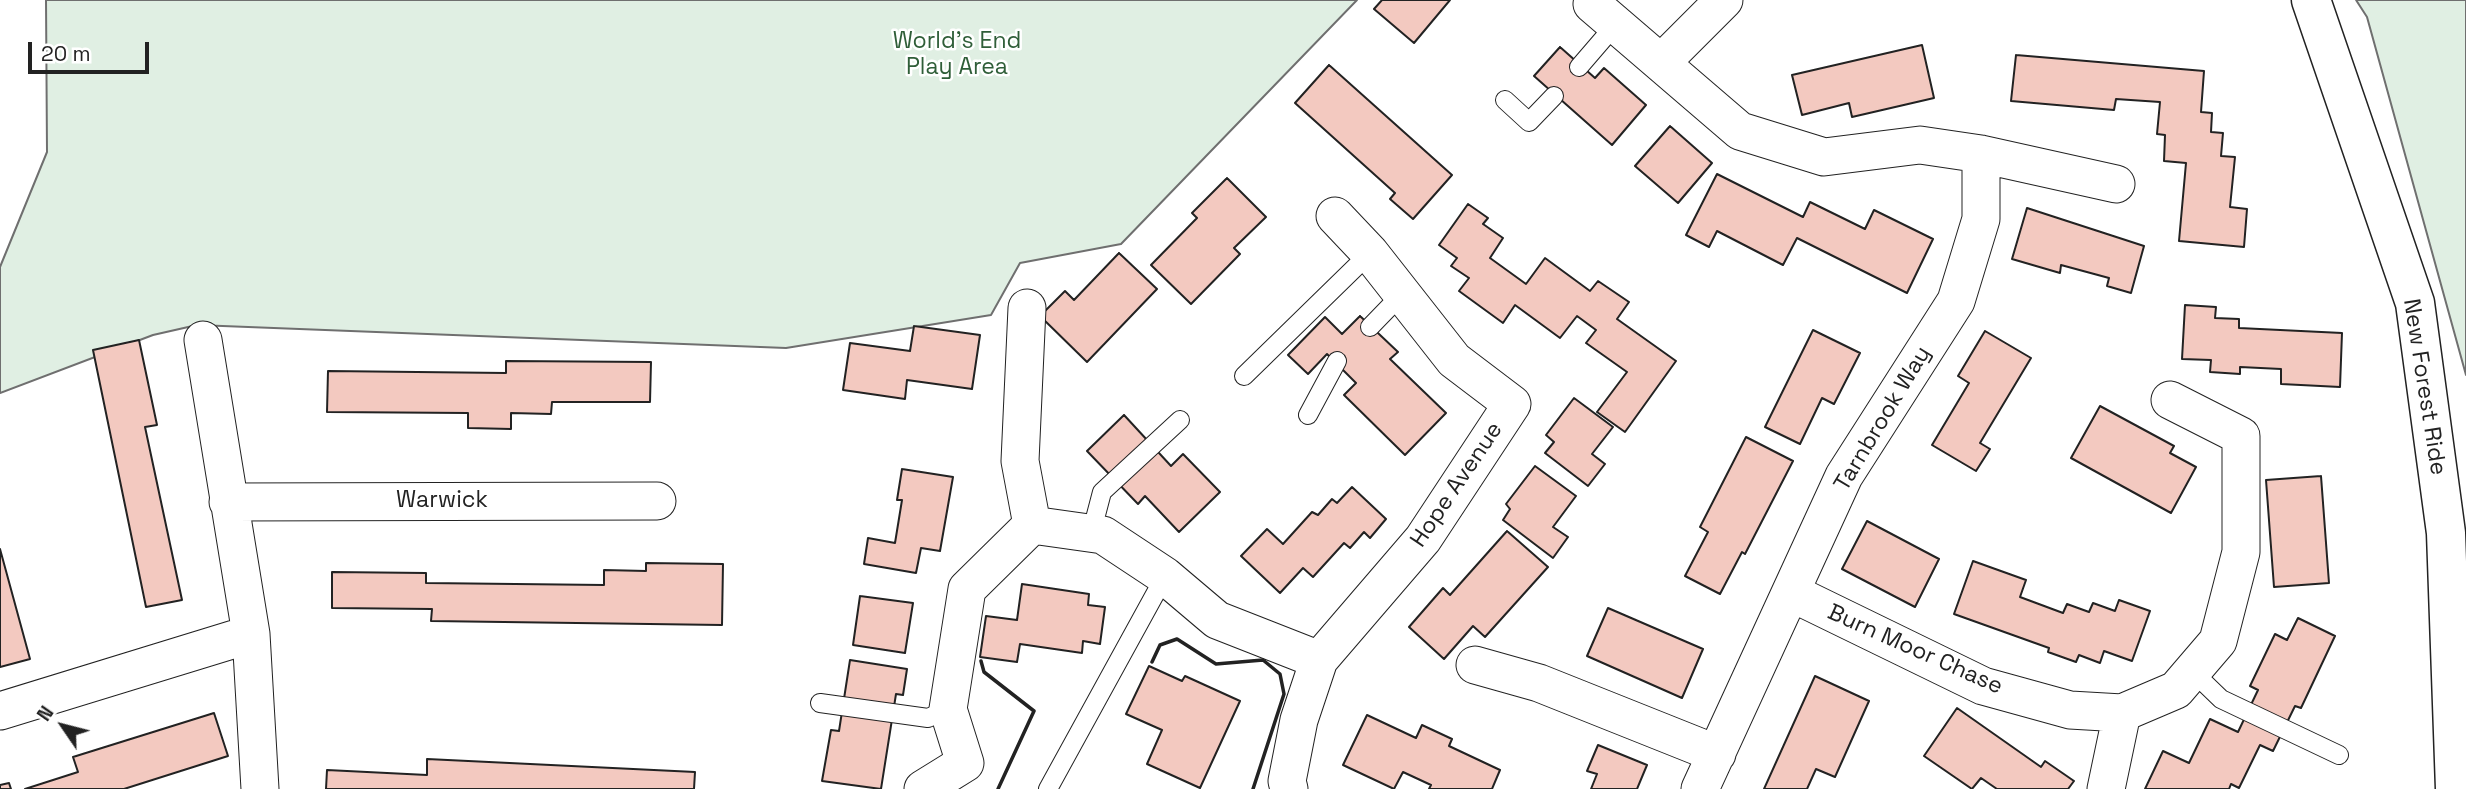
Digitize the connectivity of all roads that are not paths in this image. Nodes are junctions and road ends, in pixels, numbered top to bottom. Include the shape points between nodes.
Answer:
1 (1724, 0) edge
2 (2311, 0) edge
3 (1604, 14) joint
4 (1662, 62) junction
5 (1579, 67) dead end
6 (1554, 96) dead end
7 (1505, 100) dead end
8 (1981, 154) junction
9 (2116, 184) dead end
10 (1335, 216) dead end
11 (1370, 253) junction
12 (1402, 294) junction
13 (1027, 308) dead end
14 (1370, 327) dead end
15 (203, 340) dead end
16 (1337, 361) dead end
17 (1244, 376) dead end
18 (2169, 400) dead end
19 (1308, 415) dead end
20 (1180, 420) dead end
21 (657, 500) dead end
22 (228, 502) junction
23 (1032, 525) junction
24 (1091, 534) junction
25 (1165, 576) junction
26 (1792, 593) junction
27 (251, 634) junction
28 (1319, 660) junction
29 (1475, 664) dead end
30 (2192, 671) junction
31 (820, 703) dead end
32 (948, 709) junction
33 (0, 711) edge
34 (2122, 713) junction
35 (1717, 754) junction
36 (2339, 755) dead end
37 (260, 789) edge
38 (923, 789) edge
39 (1048, 789) edge
40 (1289, 789) edge
41 (1700, 789) edge
42 (2106, 789) edge
43 (2455, 789) edge

1 - 4 street
2 - 43 main road, New Forest Ride via 2415,303 2446,533
3 - 4 street
3 - 5 lane
4 - 8 street via 1740,131 1824,157 1920,145
6 - 7 lane via 1529,122
8 - 9 street
8 - 26 street, Tarnbrook Way via 1981,219 1956,301 1844,476
10 - 11 street, Hope Avenue
11 - 12 street, Hope Avenue
11 - 17 lane
12 - 14 lane
12 - 28 street, Hope Avenue via 1454,360 1512,404 1423,539
13 - 23 street via 1020,461
15 - 22 street
16 - 19 lane
18 - 30 street, Burn Moor Chase via 2241,436 2241,552 2218,641
20 - 24 lane via 1102,492
21 - 22 street, Warwick
22 - 27 street
23 - 24 street
23 - 32 street via 967,589
24 - 25 street via 1103,535
25 - 28 street via 1217,620
25 - 39 lane
26 - 34 street, Burn Moor Chase via 1983,686 2070,710
26 - 35 street, Tarnbrook Way
27 - 33 street
27 - 37 street
28 - 40 street, Hope Avenue via 1299,720
29 - 35 street via 1539,683
30 - 34 street, Burn Moor Chase via 2176,690
30 - 36 lane via 2221,699
31 - 32 lane via 929,718
32 - 38 street via 965,763
34 - 42 street
35 - 41 street, Tarnbrook Way

